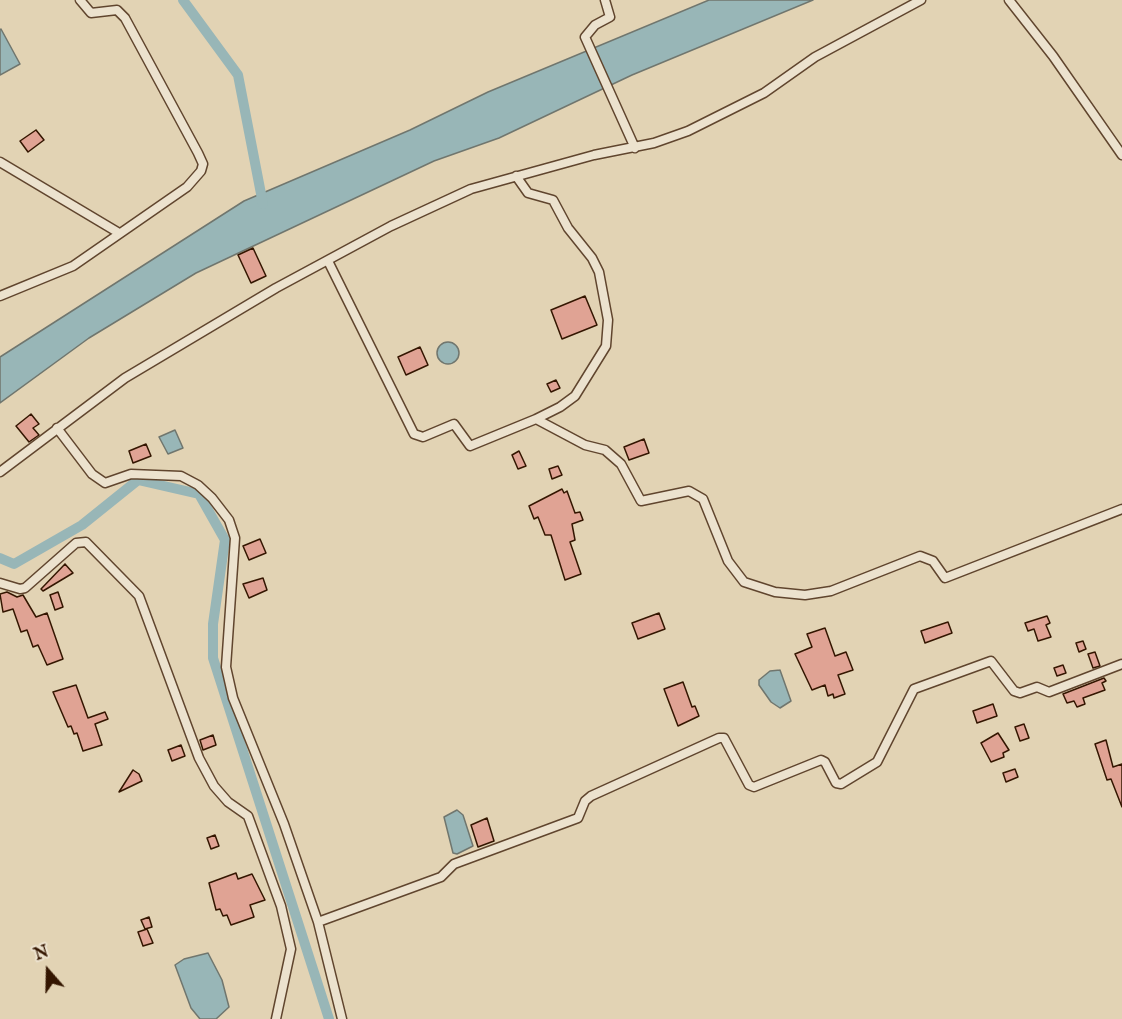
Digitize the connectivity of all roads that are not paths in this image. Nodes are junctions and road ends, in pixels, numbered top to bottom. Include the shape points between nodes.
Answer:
1 (80, 0) edge
2 (605, 0) edge
3 (921, 0) edge
4 (1009, 0) edge
5 (635, 148) junction
6 (1122, 155) edge
7 (0, 162) edge
8 (516, 176) junction
9 (119, 233) junction
10 (328, 261) junction
11 (0, 296) edge
12 (536, 419) junction
13 (57, 428) junction
14 (0, 472) edge
15 (1122, 509) edge
16 (0, 583) edge
17 (1122, 664) edge
18 (318, 922) junction
19 (276, 1019) edge
20 (342, 1019) edge

1 - 9 street via 94,15 117,10 125,18 202,164 196,180
2 - 5 street via 610,17 585,37
3 - 5 street via 815,57 750,101 688,131
4 - 6 street
5 - 8 street
7 - 9 street
8 - 10 street via 448,199
8 - 12 street via 528,193 553,200 591,258 599,272 608,320 606,346 575,396
9 - 11 street via 73,266
10 - 12 street via 414,434 423,437 454,424 470,446
10 - 13 street via 134,372
12 - 15 street via 585,445 605,450 621,464 641,501 689,491 703,499 728,561 744,582 774,592 805,596 831,591 920,556 933,561 945,578
13 - 14 street
13 - 18 street via 92,474 105,483 131,474 181,476 198,484 230,520 235,538 226,667 230,687
16 - 19 street via 25,588 76,543 86,542 139,596 199,758 214,786 248,816 274,886 291,949
17 - 18 street via 1048,692 1037,687 1014,692 991,661 914,689 877,762 841,784 836,783 821,760 754,787 724,738 719,738 591,796 578,818 454,864 441,877
18 - 20 street

